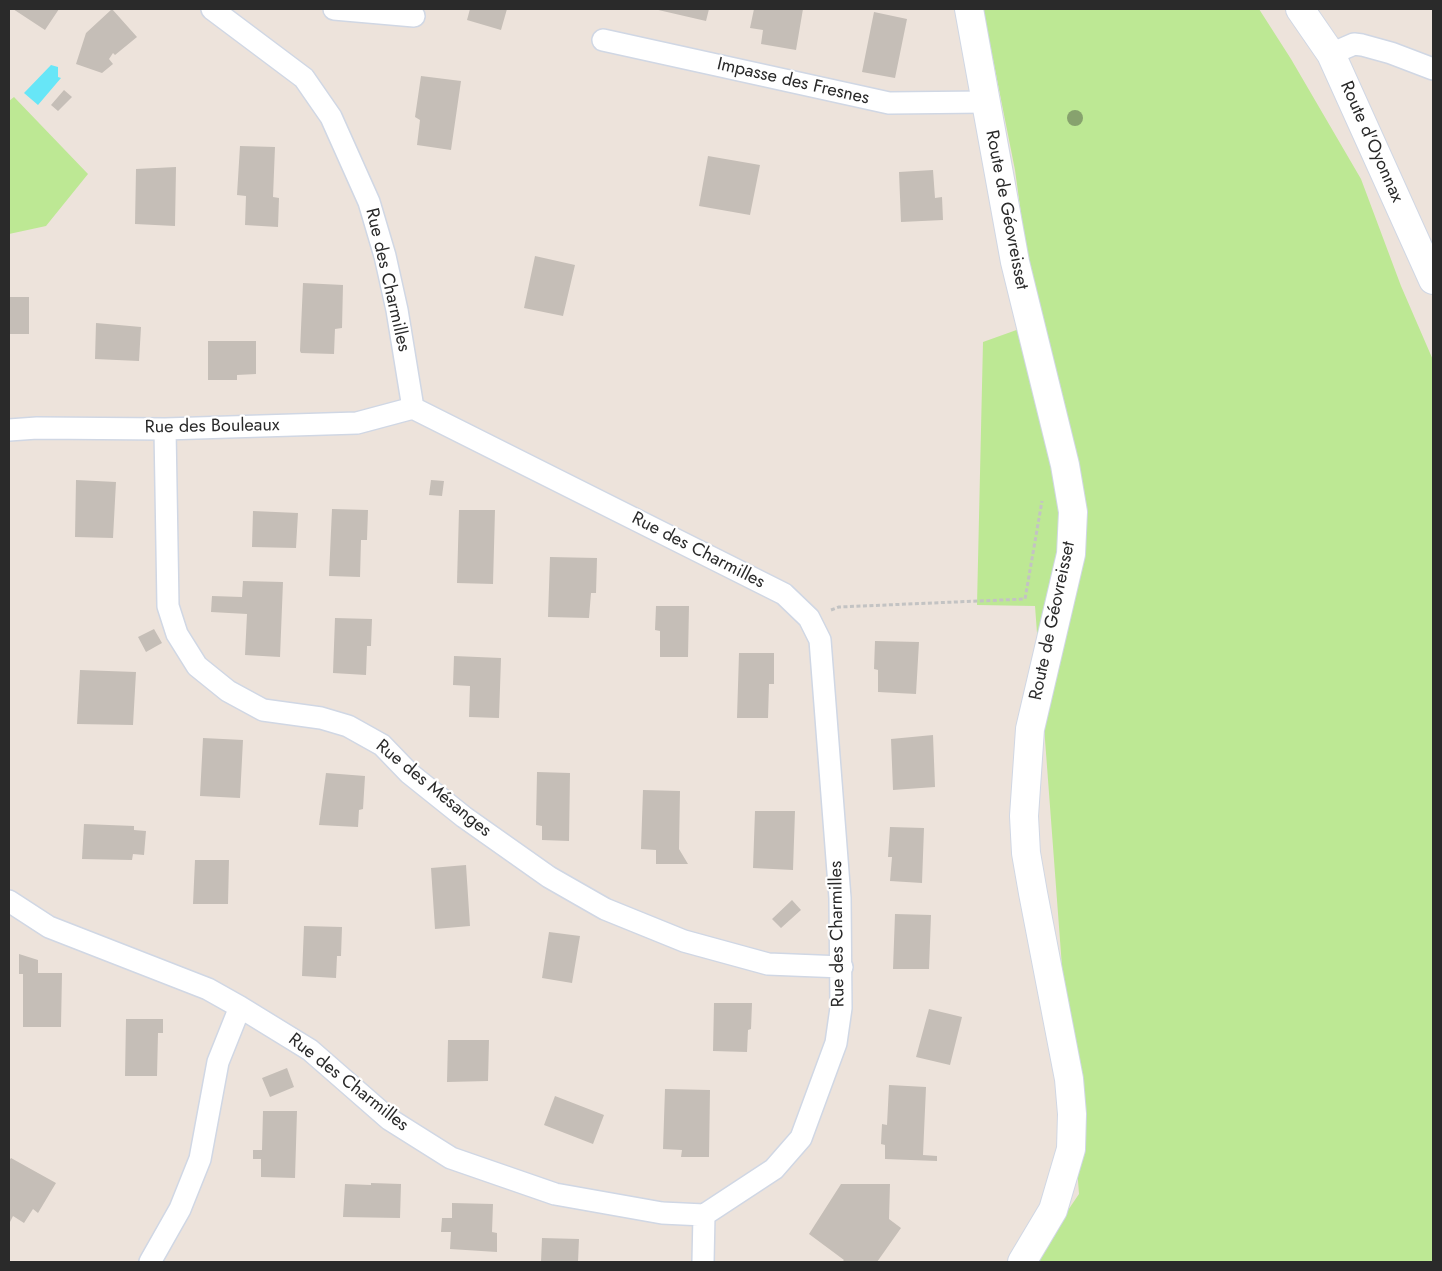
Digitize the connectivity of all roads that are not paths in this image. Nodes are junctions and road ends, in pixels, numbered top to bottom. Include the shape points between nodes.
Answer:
1 (212, 9) edge
2 (334, 9) edge
3 (969, 9) edge
4 (1300, 9) edge
5 (414, 16) dead end
6 (603, 40) dead end
7 (1331, 54) junction
8 (1433, 69) edge
9 (985, 102) junction
10 (1433, 280) edge
11 (413, 408) junction
12 (165, 429) junction
13 (9, 430) edge
14 (9, 901) edge
15 (842, 967) junction
16 (240, 1007) junction
17 (704, 1215) junction
18 (150, 1262) edge
19 (703, 1262) edge
20 (1022, 1262) edge

1 - 11 street, Rue des Charmilles via 304,78 331,117 369,202 385,256
2 - 5 street
3 - 9 street, Route de Géovreisset
4 - 7 street, Route d'Oyonnax
6 - 9 street, Impasse des Fresnes via 889,103
7 - 8 street via 1354,44 1362,45
7 - 10 street, Route d'Oyonnax
9 - 20 street, Route de Géovreisset via 1015,262 1065,465 1073,512 1069,563 1030,729 1024,816 1031,885 1069,1078 1071,1149 1053,1210
11 - 12 street, Rue des Bouleaux via 357,423
11 - 15 street, Rue des Charmilles via 784,594 810,618 820,640 840,898
12 - 13 street, Rue des Bouleaux
12 - 15 street, Rue des Mésanges via 168,606 177,634 196,666 228,691 263,710 320,718 348,726 382,745 464,817 548,877 605,909 684,941 768,964
14 - 16 street, Rue des Charmilles via 49,927 208,989
15 - 17 street, Rue des Charmilles via 842,1008 836,1043 801,1138 774,1169
16 - 17 street, Rue des Charmilles via 310,1050 389,1119 451,1158 555,1194 662,1213
16 - 18 street via 218,1062 200,1159 180,1209
17 - 19 street

